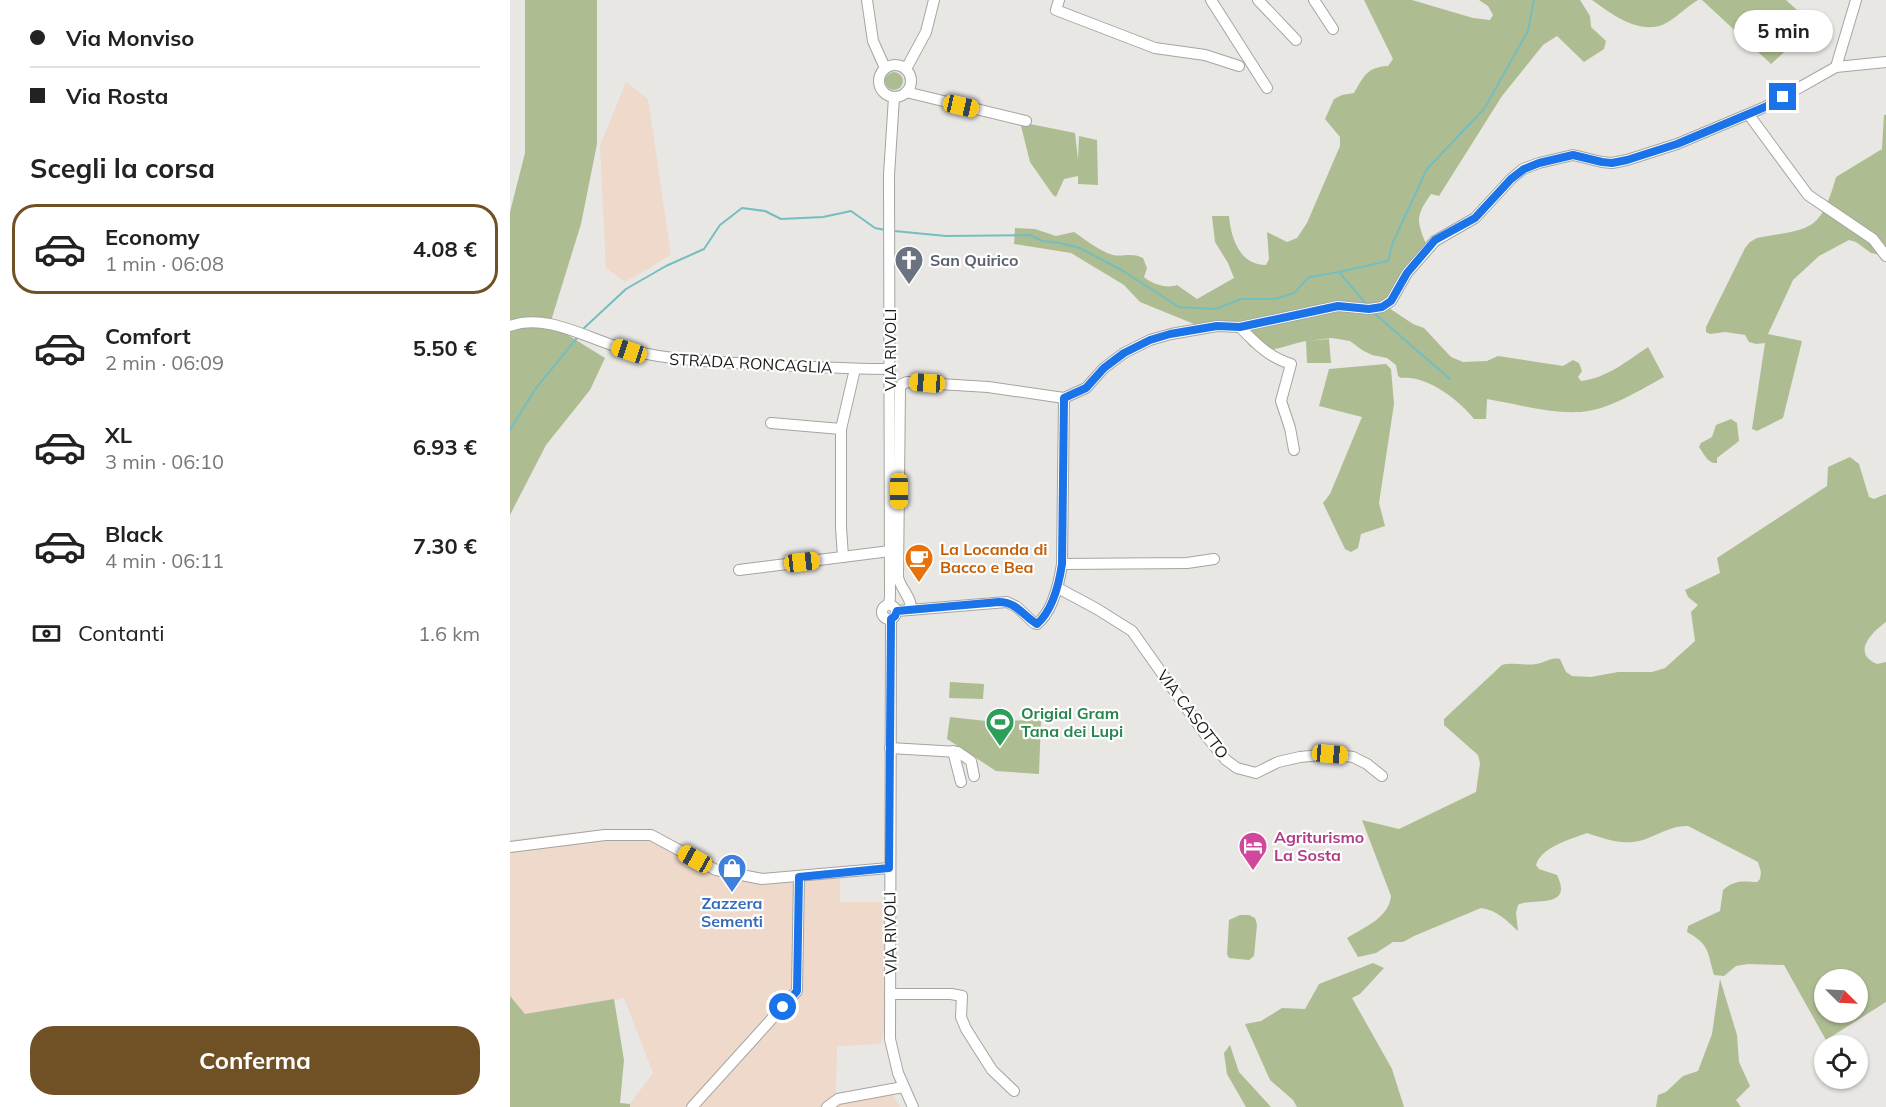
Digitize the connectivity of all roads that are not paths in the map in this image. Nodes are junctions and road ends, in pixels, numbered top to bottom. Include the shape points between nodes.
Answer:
1 (867, 0) edge
2 (934, 0) edge
3 (1059, 0) edge
4 (1211, 0) edge
5 (1258, 0) edge
6 (1314, 0) edge
7 (1856, 0) edge
8 (1333, 29) dead end
9 (1296, 40) dead end
10 (1886, 62) edge
11 (1239, 66) dead end
12 (1836, 67) junction
13 (885, 68) junction
14 (906, 69) junction
15 (1267, 88) dead end
16 (906, 92) junction
17 (894, 97) junction
18 (1749, 115) junction
19 (1026, 121) dead end
20 (1886, 256) edge
21 (510, 326) edge
22 (1240, 327) junction
23 (855, 369) junction
24 (890, 369) junction
25 (1064, 398) junction
26 (771, 423) dead end
27 (841, 429) junction
28 (1294, 450) dead end
29 (890, 551) junction
30 (843, 557) junction
31 (1214, 560) dead end
32 (1062, 564) junction
33 (739, 570) dead end
34 (1058, 588) junction
35 (911, 610) junction
36 (892, 611) junction
37 (890, 748) junction
38 (953, 751) junction
39 (974, 776) dead end
40 (1382, 776) dead end
41 (961, 782) dead end
42 (510, 847) edge
43 (889, 868) junction
44 (799, 877) junction
45 (890, 994) junction
46 (903, 1087) junction
47 (1014, 1091) dead end
48 (692, 1107) edge
49 (827, 1107) edge
50 (913, 1107) edge

1 - 13 street via 873,41
2 - 14 street via 926,32
3 - 11 street via 1056,10 1155,48 1205,55
4 - 15 street
5 - 9 street
6 - 8 street
7 - 12 street
10 - 12 street
12 - 18 street
13 - 14 street via 898,65
13 - 17 street via 879,84 883,92
14 - 16 street via 910,83
16 - 17 street
16 - 19 street
17 - 24 street, VIA RIVOLI via 890,156
18 - 20 street via 1808,195 1873,239
18 - 22 street via 1627,160 1612,163 1573,155 1524,169 1475,218 1435,240 1407,273 1391,301 1382,307 1338,306
21 - 23 street, STRADA RONCAGLIA via 525,322 550,324 629,351 663,358
22 - 25 street via 1217,326 1150,340 1124,353 1086,388
22 - 28 street via 1279,361 1292,364 1281,401
23 - 24 street, STRADA RONCAGLIA
23 - 27 street
24 - 29 street, VIA RIVOLI
25 - 32 street
25 - 35 street via 988,387 902,384 898,577 910,599
26 - 27 street
27 - 30 street
29 - 30 street
29 - 36 street, VIA RIVOLI
30 - 33 street
31 - 32 street
32 - 34 street
34 - 35 street via 1037,624 1007,602
34 - 40 street, VIA CASOTTO via 1132,631 1207,737 1237,768 1256,773 1278,762 1330,754 1353,757
35 - 36 street
36 - 37 street, VIA RIVOLI
37 - 38 street
37 - 43 street, VIA RIVOLI
38 - 39 street via 971,761
38 - 41 street
42 - 44 street via 605,835 651,835 716,870 762,879
43 - 44 street
43 - 45 street, VIA RIVOLI
44 - 48 street via 797,991
45 - 46 street, VIA RIVOLI via 890,1039
45 - 47 street, VIA RIVOLI via 962,996 961,1017 966,1029 992,1070
46 - 49 street via 838,1099
46 - 50 street, VIA RIVOLI

